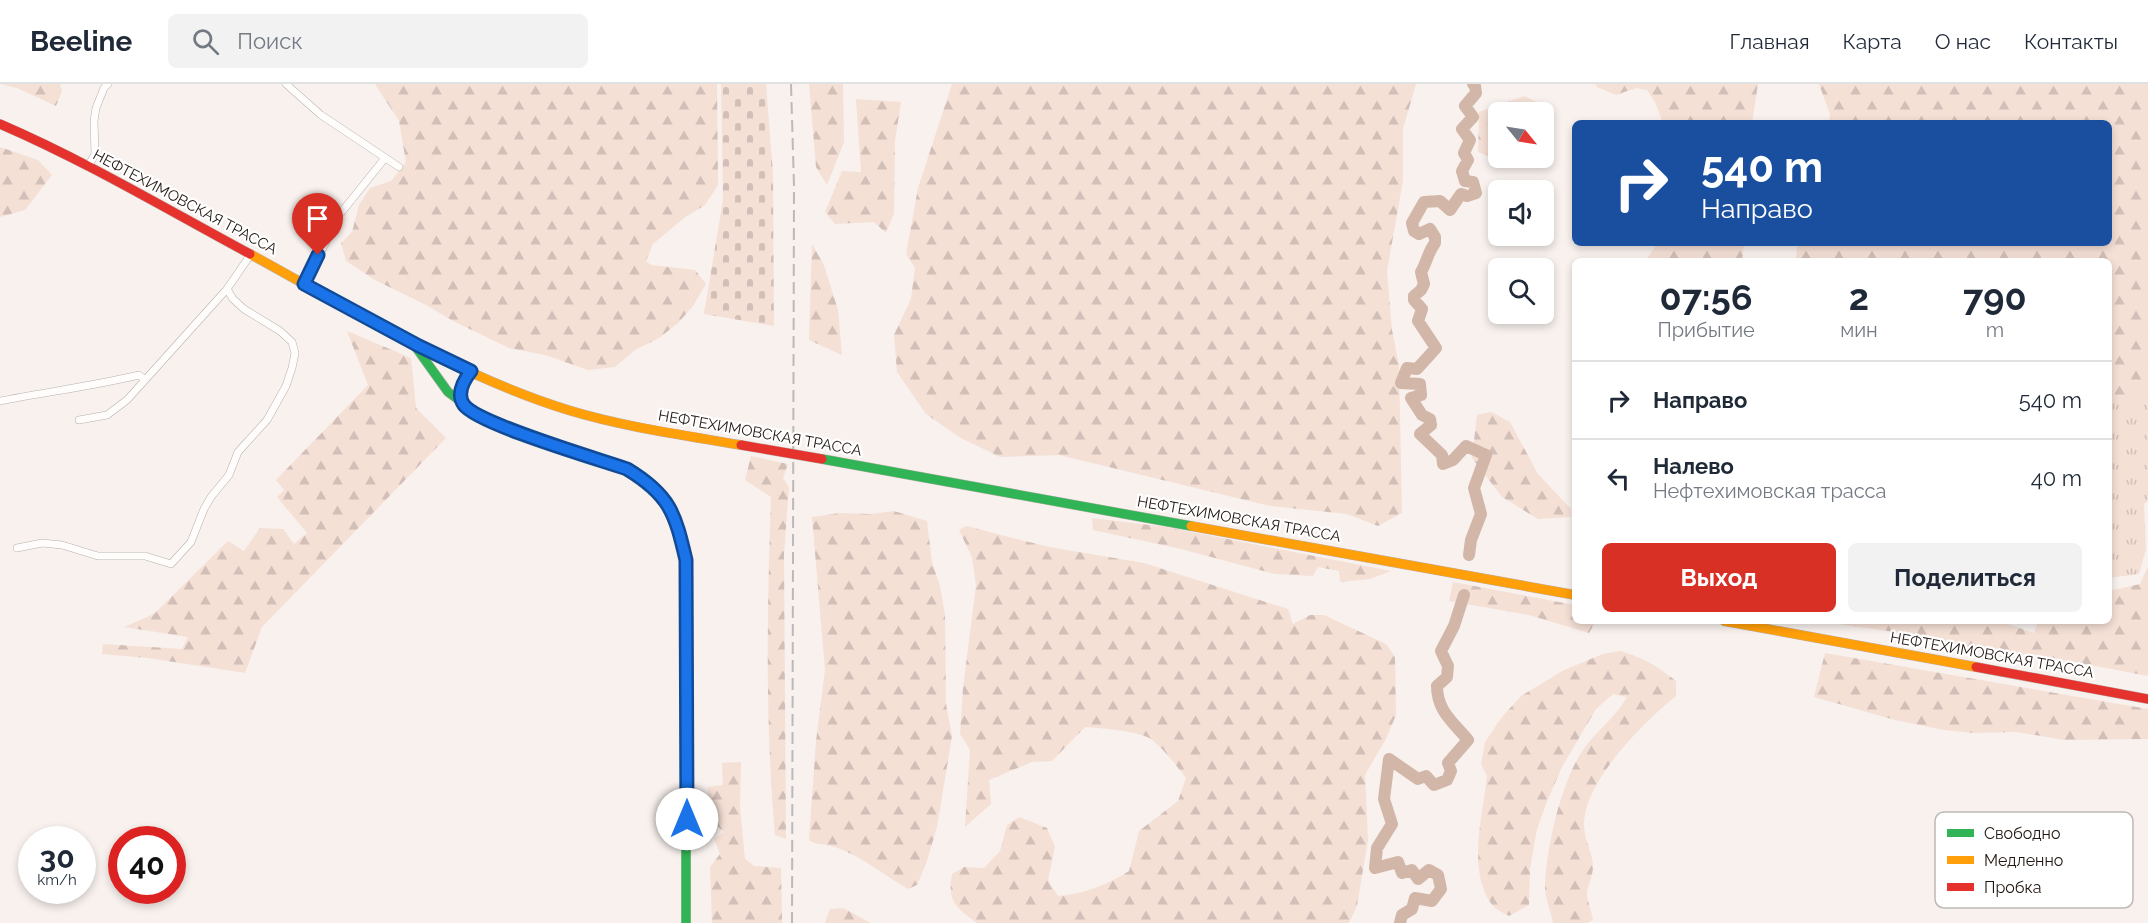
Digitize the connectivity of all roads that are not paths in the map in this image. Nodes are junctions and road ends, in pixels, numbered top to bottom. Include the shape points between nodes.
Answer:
1 (108, 84) edge
2 (286, 84) edge
3 (0, 124) edge
4 (385, 158) junction
5 (88, 167) junction
6 (399, 167) dead end
7 (251, 254) junction
8 (304, 284) junction
9 (227, 289) junction
10 (408, 340) junction
11 (471, 371) junction
12 (144, 379) junction
13 (0, 401) edge
14 (465, 406) junction
15 (79, 420) dead end
16 (17, 548) dead end
17 (1572, 594) edge
18 (1740, 624) edge
19 (2148, 699) edge
20 (686, 923) edge

1 - 5 street via 96,108 95,154
2 - 4 street via 321,115
3 - 5 main road, НЕФТЕХИМОВСКАЯ ТРАССА
4 - 6 street
4 - 8 street via 328,229 326,242
5 - 7 main road, НЕФТЕХИМОВСКАЯ ТРАССА
7 - 8 main road, НЕФТЕХИМОВСКАЯ ТРАССА
7 - 9 street
8 - 10 main road, НЕФТЕХИМОВСКАЯ ТРАССА
9 - 12 street
9 - 16 street via 244,309 292,342 295,353 286,386 267,420 238,452 229,475 204,509 190,542 171,564 145,556 98,556 62,545 42,543
10 - 11 main road, НЕФТЕХИМОВСКАЯ ТРАССА
10 - 14 main road via 448,392
11 - 14 main road via 462,387
11 - 17 main road, НЕФТЕХИМОВСКАЯ ТРАССА, bridge via 544,402 635,427
12 - 13 street via 139,375
12 - 15 street via 107,416
14 - 20 main road via 486,420 627,469 647,481 670,506 686,560
18 - 19 main road, НЕФТЕХИМОВСКАЯ ТРАССА

